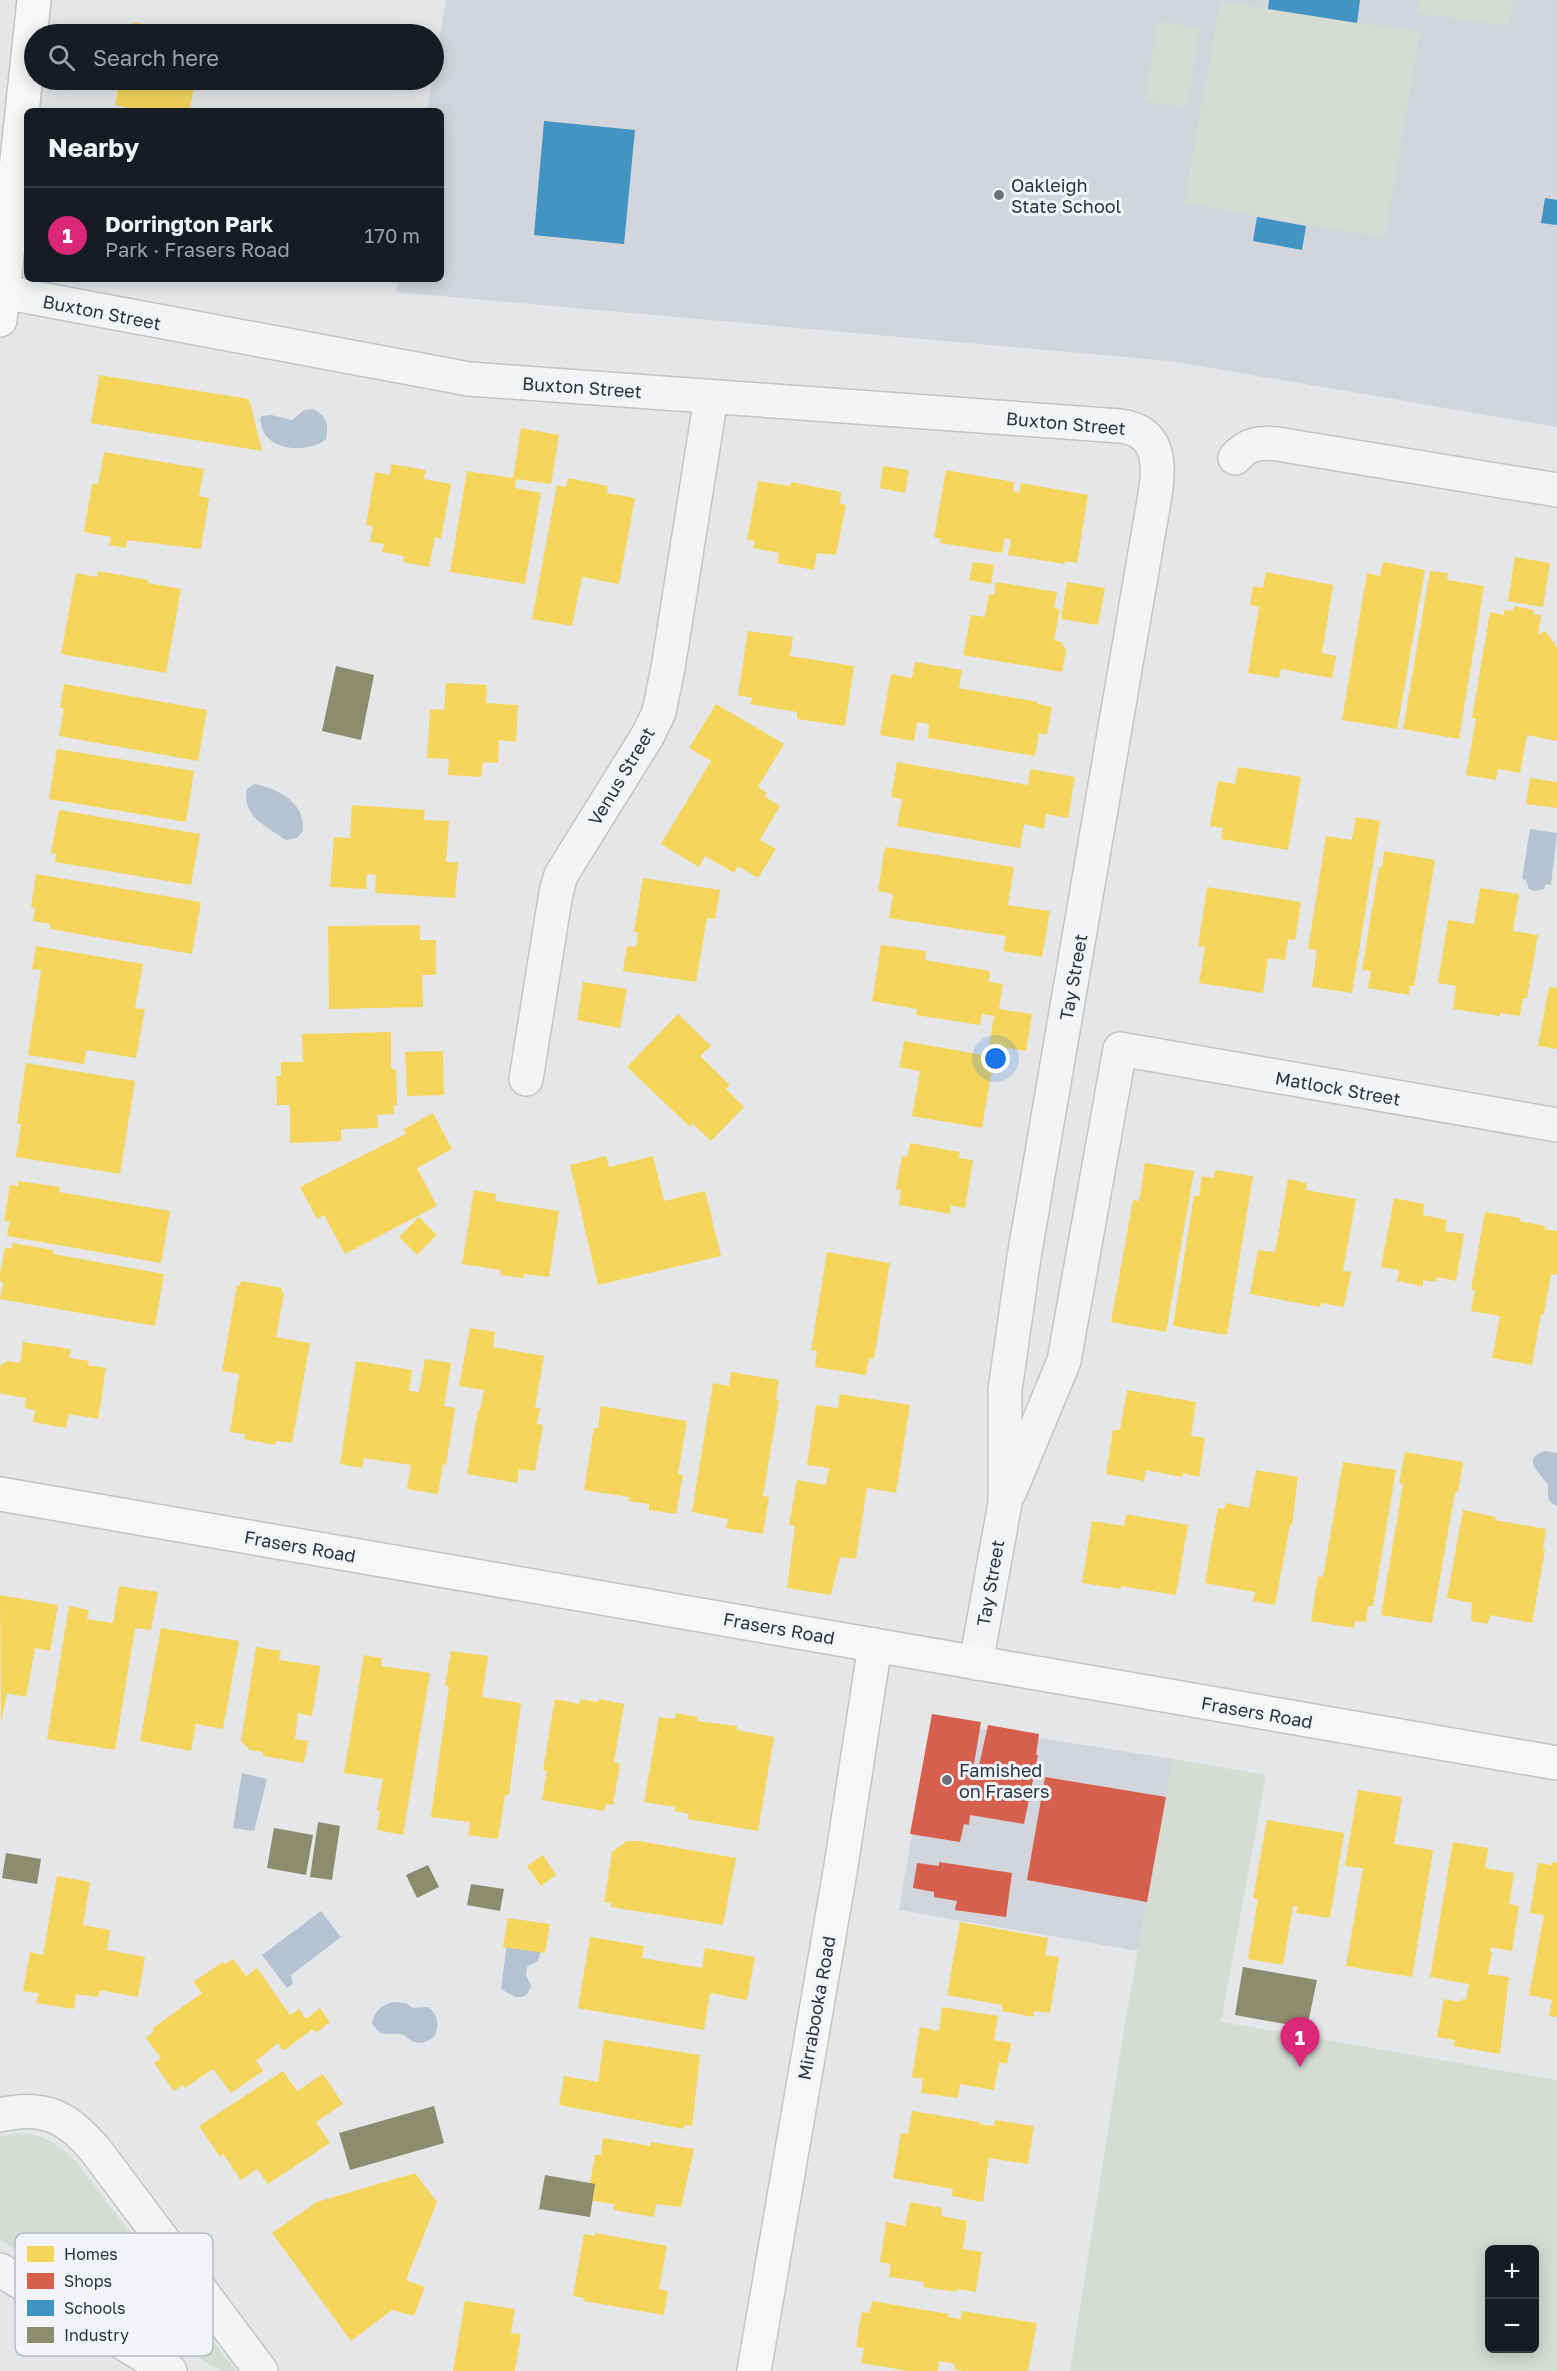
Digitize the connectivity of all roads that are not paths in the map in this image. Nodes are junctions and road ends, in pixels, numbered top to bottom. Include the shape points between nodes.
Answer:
1 (34, 0) edge
2 (31, 24) edge
3 (25, 90) edge
4 (2, 306) edge
5 (711, 397) junction
6 (1155, 453) joint
7 (1235, 458) dead end
8 (1557, 490) edge
9 (1120, 1049) joint
10 (526, 1079) dead end
11 (1557, 1125) edge
12 (0, 1494) edge
13 (1005, 1503) junction
14 (875, 1645) junction
15 (976, 1663) junction
16 (1557, 1763) edge
17 (0, 2115) edge
18 (158, 2233) edge
19 (0, 2270) edge
20 (15, 2279) edge
21 (213, 2307) edge
22 (145, 2356) edge
23 (170, 2371) edge
24 (261, 2371) edge
25 (754, 2371) edge

1 - 2 street
3 - 4 street
4 - 5 street, Buxton Street via 469,380
5 - 6 street, Buxton Street via 1126,427 1146,435
5 - 10 street, Venus Street via 659,712 561,875
6 - 13 street, Tay Street via 1155,495 1008,1363
7 - 8 street via 1249,446 1277,444
9 - 11 street, Matlock Street
9 - 13 street, Tay Street via 1064,1361
12 - 14 street, Frasers Road
13 - 15 street, Tay Street
14 - 15 street, Frasers Road
14 - 25 street, Mirrabooka Road
15 - 16 street, Frasers Road
17 - 18 street via 38,2111 62,2119 79,2131
19 - 20 street
21 - 24 street
22 - 23 street

